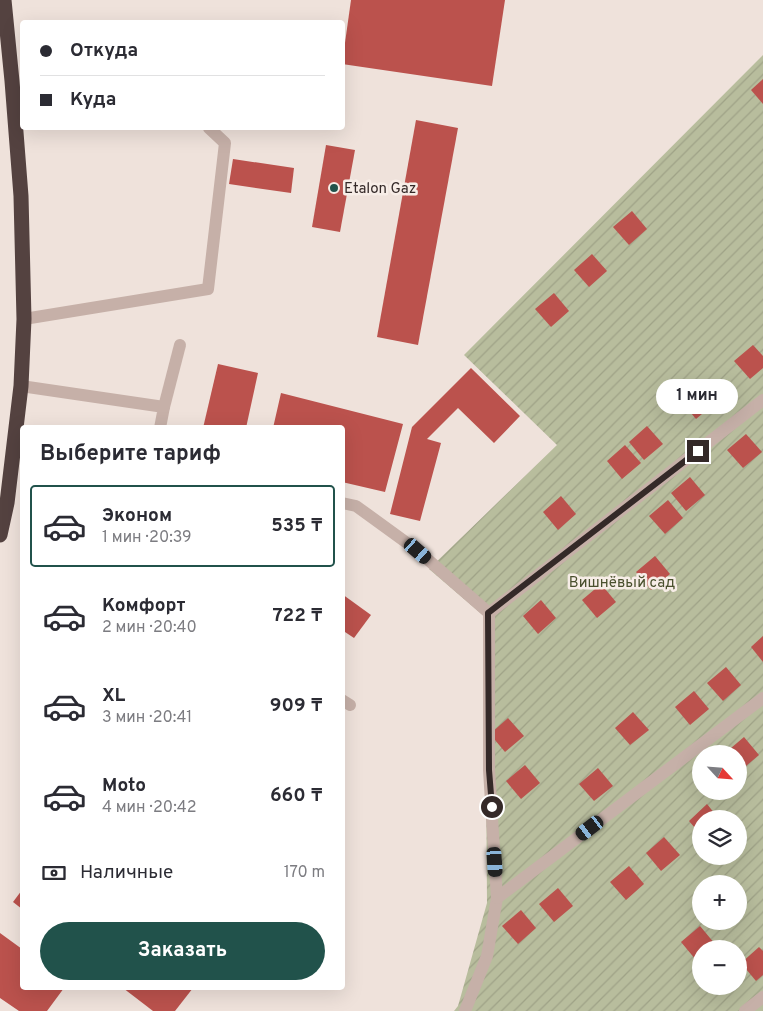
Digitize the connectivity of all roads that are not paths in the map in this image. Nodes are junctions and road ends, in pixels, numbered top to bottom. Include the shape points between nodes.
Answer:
1 (4, 0) edge
2 (17, 80) edge
3 (211, 130) edge
4 (24, 319) junction
5 (180, 345) dead end
6 (21, 386) junction
7 (763, 400) edge
8 (164, 407) junction
9 (161, 425) edge
10 (345, 504) edge
11 (0, 535) edge
12 (488, 613) junction
13 (763, 698) edge
14 (497, 898) junction
15 (763, 997) edge
16 (464, 1011) edge
17 (745, 1011) edge

1 - 2 highway
2 - 4 highway
3 - 4 lane via 225,143 208,289
4 - 6 highway
5 - 8 lane
6 - 8 lane
6 - 11 highway via 7,504
7 - 12 lane
8 - 9 lane
10 - 12 lane via 356,506 418,551
12 - 14 lane via 489,770
13 - 14 lane
14 - 16 lane via 487,956
15 - 17 lane

